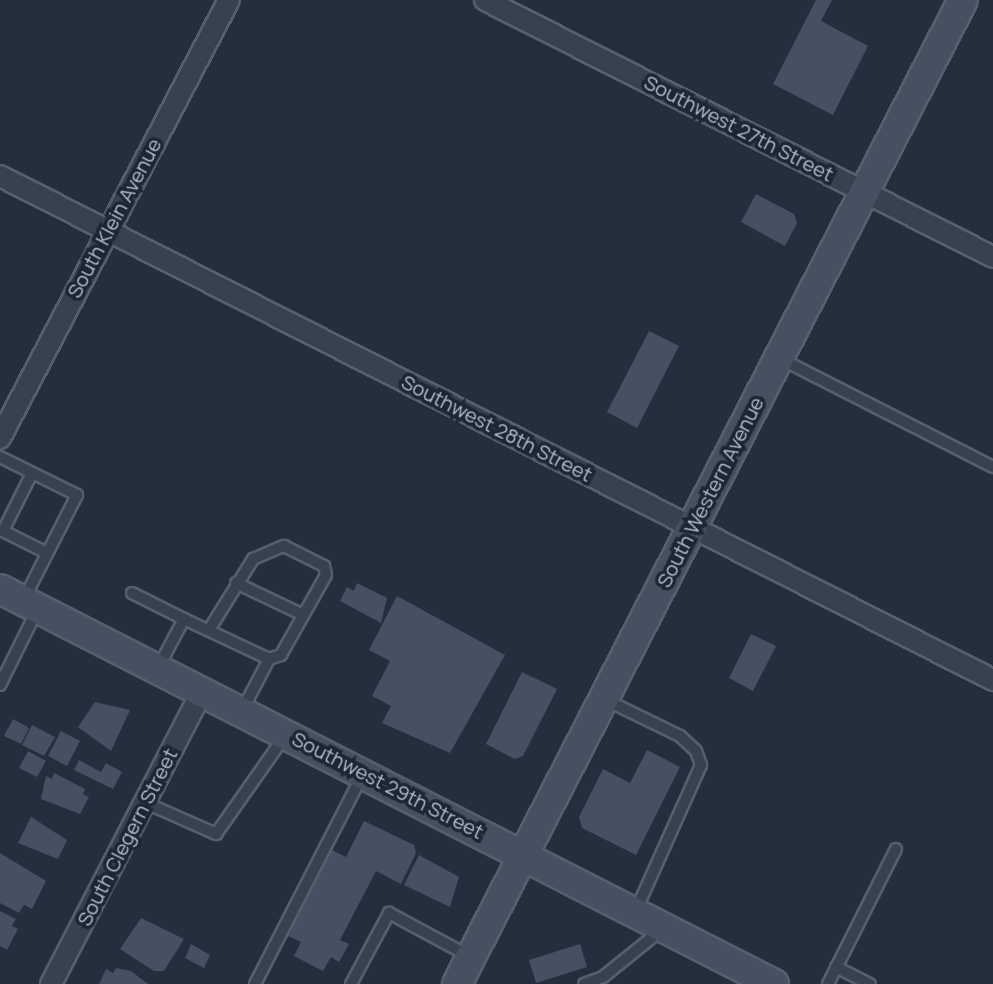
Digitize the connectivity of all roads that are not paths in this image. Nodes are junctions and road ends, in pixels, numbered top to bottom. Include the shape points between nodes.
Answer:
1 (229, 0) edge
2 (485, 0) edge
3 (963, 0) edge
4 (0, 176) edge
5 (865, 191) junction
6 (107, 230) junction
7 (993, 257) edge
8 (779, 358) junction
9 (0, 438) edge
10 (0, 457) edge
11 (993, 467) edge
12 (32, 473) junction
13 (693, 527) junction
14 (47, 553) junction
15 (236, 583) junction
16 (132, 593) dead end
17 (20, 599) edge
18 (303, 615) junction
19 (184, 619) junction
20 (209, 630) junction
21 (269, 659) junction
22 (158, 668) junction
23 (993, 680) edge
24 (0, 685) edge
25 (203, 690) junction
26 (604, 699) junction
27 (241, 711) junction
28 (287, 734) junction
29 (364, 773) junction
30 (146, 803) junction
31 (896, 849) dead end
32 (524, 855) junction
33 (635, 912) junction
34 (665, 927) junction
35 (471, 957) junction
36 (836, 967) junction
37 (51, 984) edge
38 (255, 984) edge
39 (351, 984) edge
40 (457, 984) edge
41 (584, 984) edge
42 (774, 984) edge
43 (828, 984) edge
44 (870, 984) edge

1 - 6 street, South Klein Avenue
2 - 5 street, Southwest 27th Street
3 - 5 main road, South Western Avenue
4 - 6 street, Southwest 28th Street
5 - 7 street, Southwest 27th Street
5 - 8 main road, South Western Avenue
6 - 9 street, South Klein Avenue
6 - 13 street, Southwest 28th Street
8 - 11 lane
8 - 13 main road, South Western Avenue
10 - 12 lane
12 - 14 lane via 3,531
12 - 14 lane via 77,495
13 - 23 street, Southwest 28th Street
13 - 26 main road, South Western Avenue
14 - 17 lane
15 - 18 lane
15 - 18 lane via 253,559 284,546 324,566 326,575
15 - 20 lane
16 - 19 lane
17 - 22 main road, Southwest 29th Street
17 - 24 lane
18 - 21 lane via 281,655
19 - 20 lane
19 - 22 lane
20 - 21 lane
21 - 27 lane
22 - 25 main road, Southwest 29th Street
25 - 27 main road, Southwest 29th Street
25 - 30 street, South Clegern Street
26 - 32 main road, South Western Avenue
26 - 33 lane via 680,736 696,751 701,765
27 - 28 main road, Southwest 29th Street
28 - 29 main road, Southwest 29th Street
28 - 30 lane via 216,834
29 - 32 main road, Southwest 29th Street
29 - 38 lane
30 - 37 street, South Clegern Street
31 - 36 lane
32 - 33 main road, Southwest 29th Street
32 - 35 main road, South Western Avenue
33 - 34 main road, Southwest 29th Street
34 - 41 lane via 603,977
34 - 42 main road, Southwest 29th Street
35 - 39 lane via 389,913
35 - 40 main road, South Western Avenue
36 - 43 lane
36 - 44 lane

